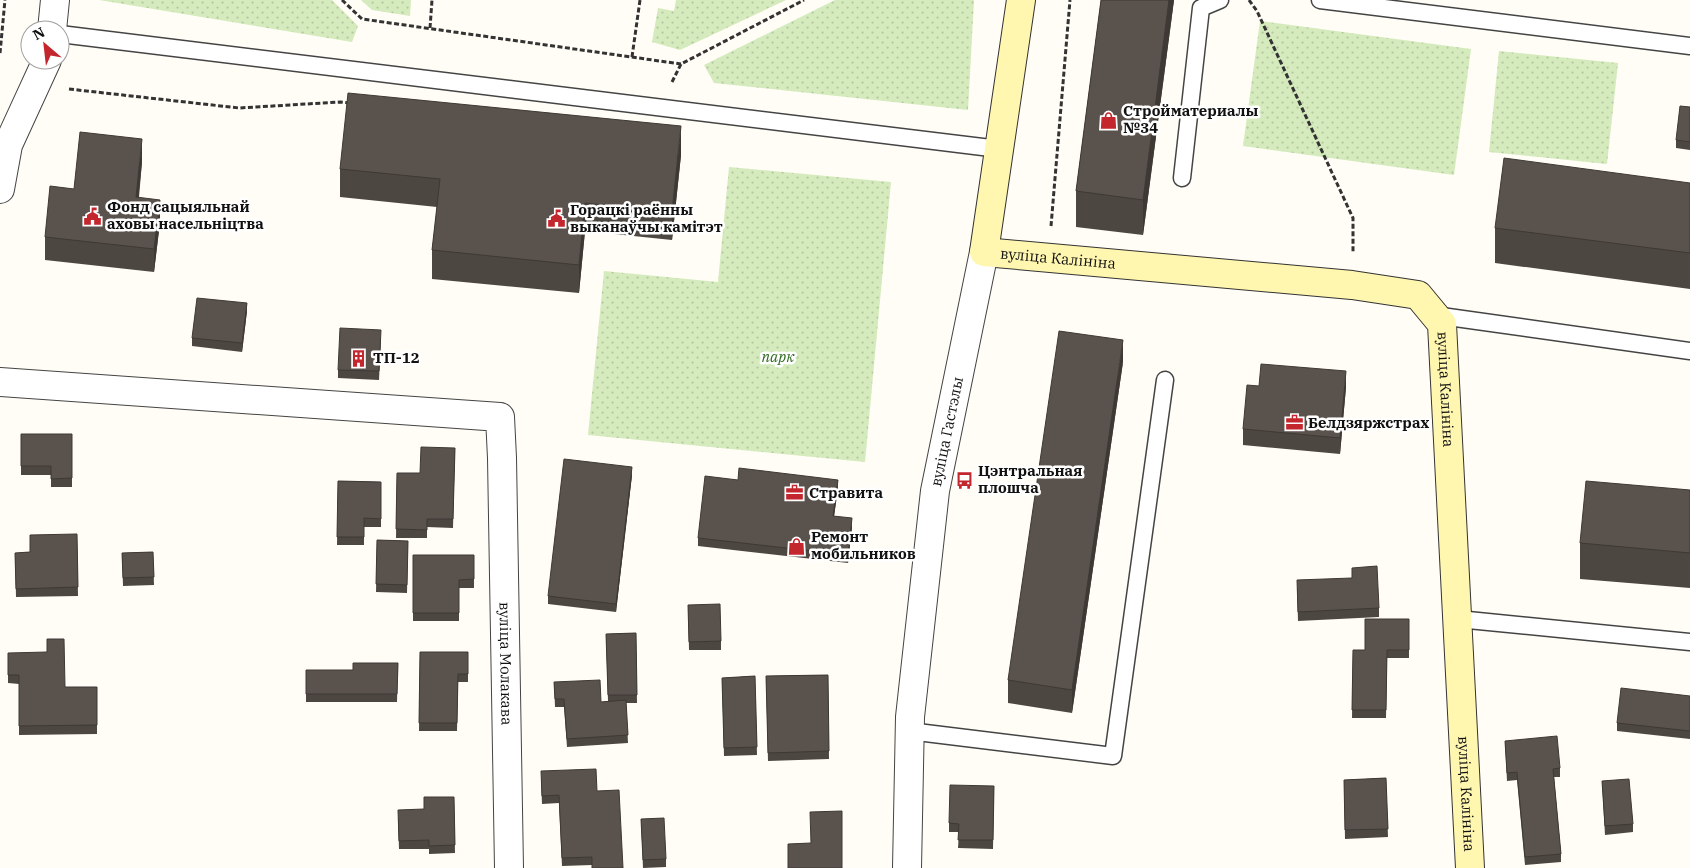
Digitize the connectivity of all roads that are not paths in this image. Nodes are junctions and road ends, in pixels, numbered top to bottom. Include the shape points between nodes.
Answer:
1 (55, 0) edge
2 (1021, 0) edge
3 (1220, 0) edge
4 (1320, 0) edge
5 (53, 20) edge
6 (70, 35) edge
7 (1690, 46) edge
8 (42, 70) edge
9 (4, 143) edge
10 (999, 149) junction
11 (1182, 178) dead end
12 (0, 189) edge
13 (984, 252) junction
14 (1434, 315) junction
15 (1690, 351) edge
16 (1165, 380) dead end
17 (0, 382) edge
18 (1458, 619) junction
19 (1690, 642) edge
20 (909, 731) junction
21 (508, 868) edge
22 (907, 868) edge
23 (1470, 868) edge

1 - 5 street
2 - 10 main road, вуліца Гастэлы
3 - 11 lane via 1201,8
4 - 7 lane
6 - 10 lane
8 - 9 street
9 - 12 street
10 - 13 main road, вуліца Гастэлы
13 - 14 main road, вуліца Калініна via 1352,285 1418,295
13 - 20 street, вуліца Гастэлы via 935,492
14 - 15 lane
14 - 18 main road, вуліца Калініна via 1442,324
16 - 20 lane via 1113,756
17 - 21 street, вуліца Молакава via 500,417
18 - 19 lane
18 - 23 main road, вуліца Калініна
20 - 22 street, вуліца Гастэлы

